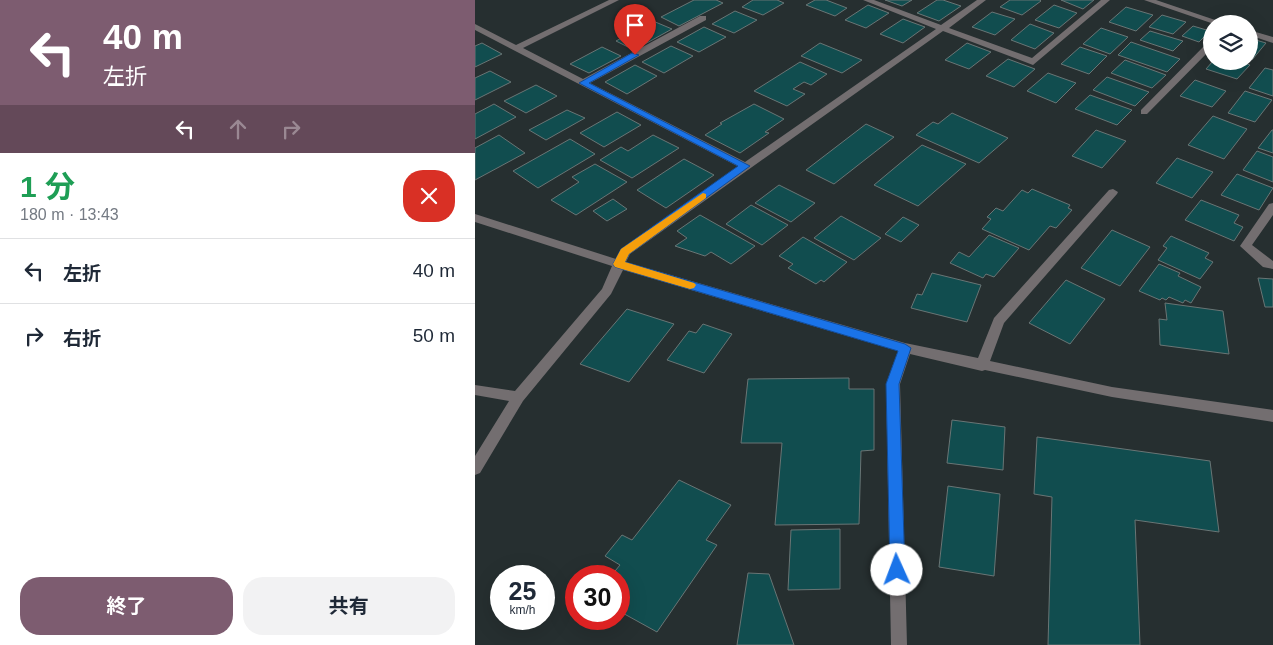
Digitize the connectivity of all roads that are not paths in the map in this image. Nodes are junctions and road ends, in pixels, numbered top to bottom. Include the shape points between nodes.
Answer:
1 (615, 0) edge
2 (867, 0) edge
3 (982, 0) edge
4 (1106, 0) edge
5 (1147, 0) edge
6 (703, 18) dead end
7 (1203, 18) edge
8 (475, 27) edge
9 (942, 28) junction
10 (1258, 35) edge
11 (1273, 40) edge
12 (516, 48) junction
13 (1203, 52) edge
14 (583, 83) junction
15 (1144, 112) dead end
16 (745, 166) junction
17 (1113, 192) dead end
18 (1273, 207) edge
19 (475, 218) edge
20 (618, 264) junction
21 (1273, 265) edge
22 (905, 348) junction
23 (982, 366) junction
24 (475, 390) edge
25 (518, 397) junction
26 (1273, 416) edge
27 (475, 469) edge
28 (899, 645) edge

1 - 12 street
2 - 9 street
3 - 9 street
4 - 9 street via 1033,62
5 - 7 street
6 - 14 street
8 - 12 street
9 - 16 street
10 - 11 street
12 - 14 street
13 - 15 street
14 - 16 street
16 - 20 street via 625,252
17 - 23 street via 998,321
18 - 21 street via 1246,246 1267,264
19 - 20 street
20 - 22 street
20 - 25 street via 607,291
22 - 23 street
22 - 28 street via 893,384
23 - 26 street via 1112,392
24 - 25 street
25 - 27 street

